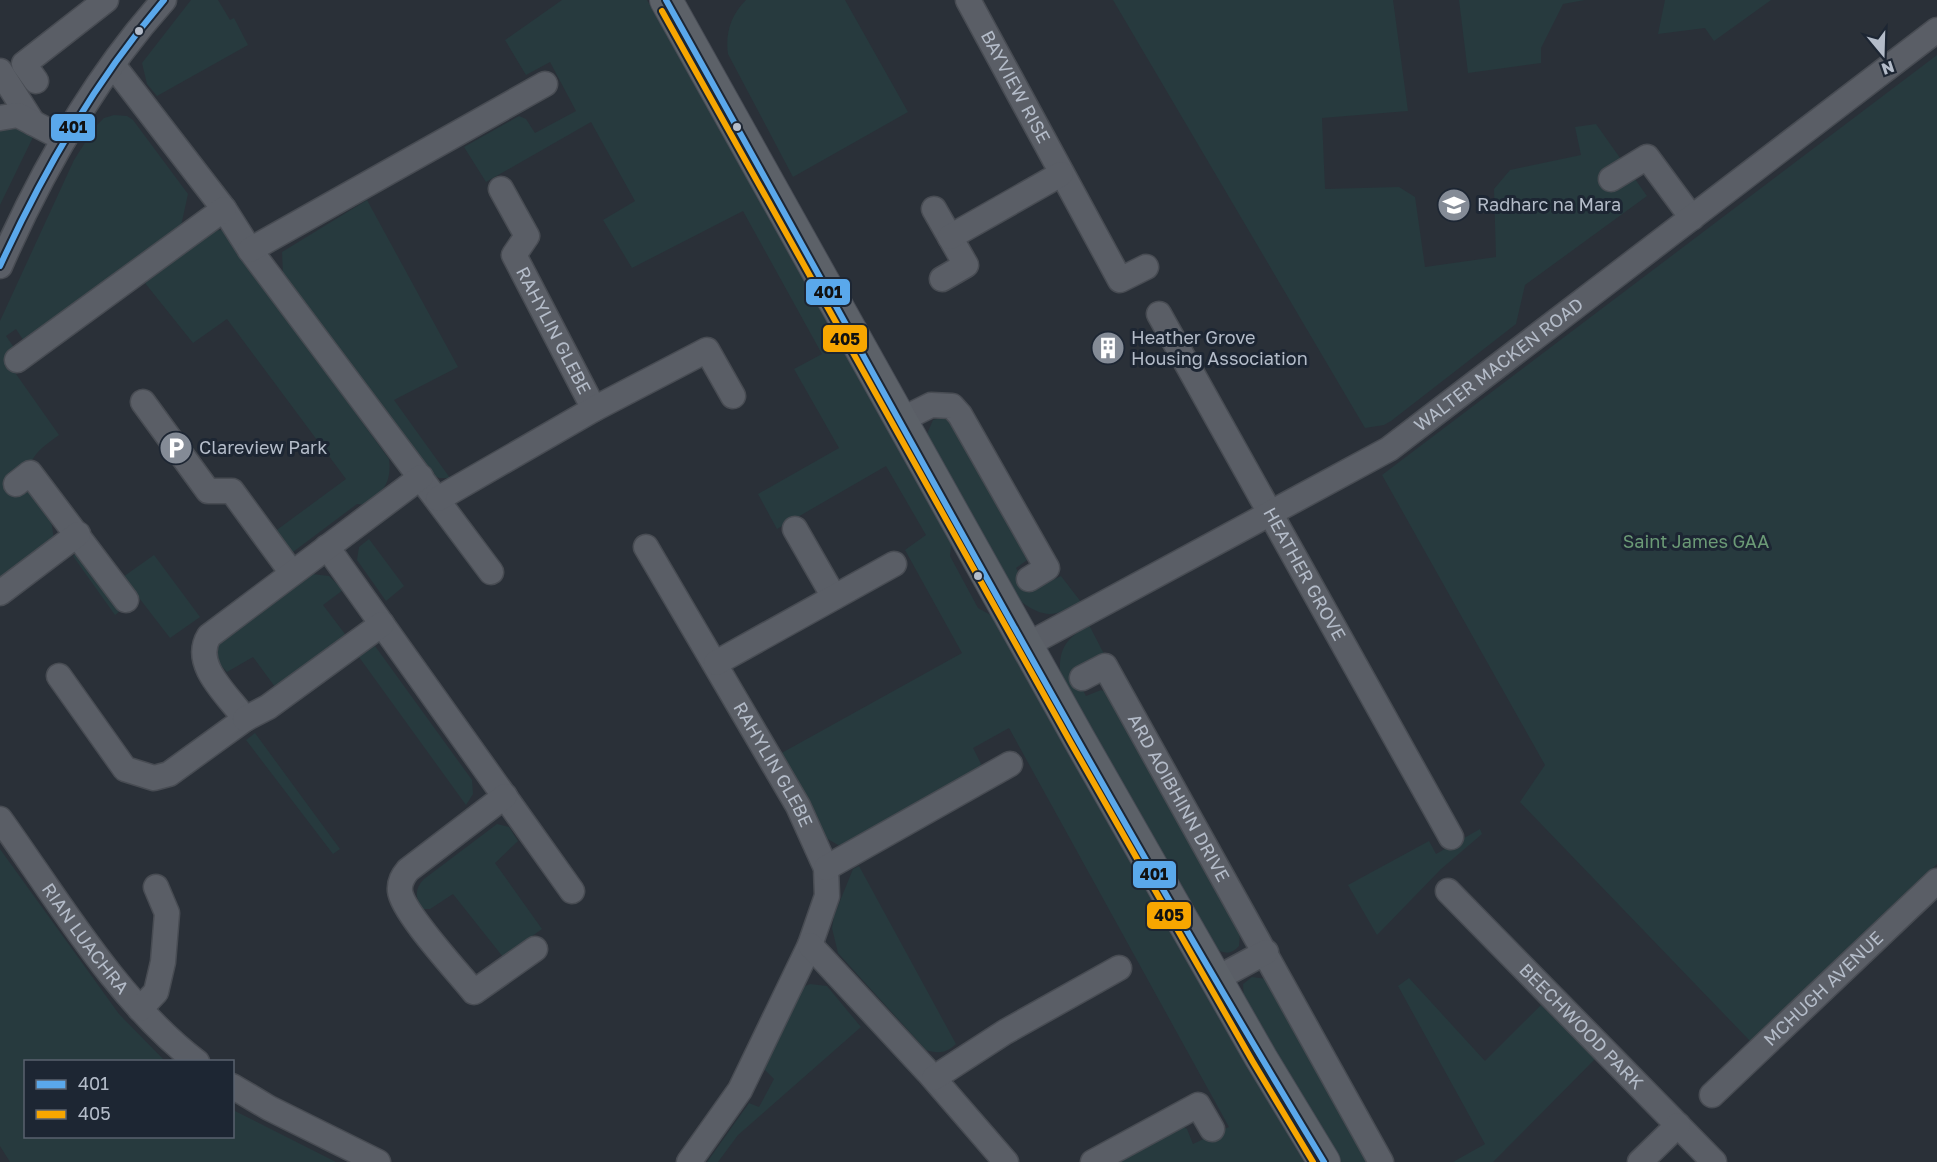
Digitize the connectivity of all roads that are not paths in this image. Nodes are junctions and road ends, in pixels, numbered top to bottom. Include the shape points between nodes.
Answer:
1 (106, 0) edge
2 (164, 0) edge
3 (968, 0) edge
4 (674, 2) edge
5 (1937, 30) edge
6 (113, 65) junction
7 (0, 71) edge
8 (36, 81) dead end
9 (545, 84) dead end
10 (0, 118) edge
11 (33, 123) junction
12 (64, 139) junction
13 (1060, 174) junction
14 (1611, 180) dead end
15 (501, 189) dead end
16 (224, 209) junction
17 (934, 209) dead end
18 (1692, 218) junction
19 (950, 237) junction
20 (250, 250) junction
21 (0, 266) edge
22 (1146, 267) dead end
23 (942, 279) dead end
24 (1159, 314) dead end
25 (19, 349) dead end
26 (733, 396) dead end
27 (143, 402) dead end
28 (594, 409) junction
29 (901, 420) junction
30 (421, 477) junction
31 (23, 478) dead end
32 (438, 499) junction
33 (1271, 512) junction
34 (795, 529) dead end
35 (78, 534) junction
36 (327, 547) junction
37 (646, 547) dead end
38 (894, 564) dead end
39 (491, 572) dead end
40 (292, 573) junction
41 (1038, 574) dead end
42 (0, 592) edge
43 (834, 597) junction
44 (126, 600) dead end
45 (382, 624) junction
46 (1028, 645) junction
47 (716, 663) junction
48 (59, 676) dead end
49 (1082, 678) dead end
50 (245, 719) junction
51 (1010, 764) dead end
52 (504, 796) junction
53 (0, 819) edge
54 (1450, 837) dead end
55 (826, 868) junction
56 (156, 887) dead end
57 (1934, 889) edge
58 (572, 891) dead end
59 (1448, 891) dead end
60 (810, 945) junction
61 (535, 949) dead end
62 (1266, 952) junction
63 (1119, 968) dead end
64 (1216, 979) junction
65 (140, 1009) junction
66 (194, 1060) edge
67 (934, 1078) junction
68 (234, 1087) edge
69 (1712, 1095) dead end
70 (1678, 1125) junction
71 (1212, 1129) dead end
72 (378, 1162) edge
73 (689, 1162) edge
74 (1006, 1162) edge
75 (1093, 1162) edge
76 (1324, 1162) edge
77 (1381, 1162) edge
78 (1640, 1162) edge
79 (1714, 1162) edge

1 - 8 street via 24,64
2 - 6 street
3 - 13 street, BAYVIEW RISE
4 - 29 main road
5 - 18 street, WALTER MACKEN ROAD
6 - 12 street
6 - 16 street
7 - 11 street
9 - 20 street
10 - 11 street via 18,115
11 - 12 street
12 - 21 street
13 - 19 street
13 - 22 street, BAYVIEW RISE via 1120,280
14 - 18 street via 1647,157
15 - 28 street, RAHYLIN GLEBE via 527,236 514,255
16 - 20 street
16 - 25 street
17 - 19 street
18 - 33 street, WALTER MACKEN ROAD via 1389,448
19 - 23 street via 966,265
20 - 30 street
24 - 33 street, HEATHER GROVE
26 - 28 street, RAHYLIN GLEBE via 707,350
27 - 40 street via 208,491 232,491
28 - 32 street, RAHYLIN GLEBE
29 - 41 street via 936,404 956,410
29 - 46 main road
30 - 32 street
30 - 36 street
31 - 35 street
32 - 39 street
33 - 46 street, WALTER MACKEN ROAD
33 - 54 street, HEATHER GROVE
34 - 43 street
35 - 42 street
35 - 44 street
36 - 40 street
36 - 45 street
37 - 47 street, RAHYLIN GLEBE
38 - 43 street
40 - 50 street via 214,631 204,647 206,666
43 - 47 street
45 - 50 street via 268,707
45 - 52 street
46 - 64 main road
47 - 55 street, RAHYLIN GLEBE via 810,830
48 - 50 street via 125,769 154,778 168,774
49 - 62 street, ARD AOIBHINN DRIVE via 1105,666
51 - 55 street
52 - 58 street
52 - 61 street via 408,870 400,882 402,898 474,992
53 - 65 street, RIAN LUACHRA
55 - 60 street, RAHYLIN GLEBE via 827,896
56 - 65 street, RIAN LUACHRA via 167,913 163,962 156,992
57 - 69 street, MCHUGH AVENUE
59 - 70 street, BEECHWOOD PARK
60 - 67 street
60 - 73 street, RAHYLIN GLEBE via 727,1112
62 - 64 street
62 - 77 street, ARD AOIBHINN DRIVE
63 - 67 street via 1005,1032
64 - 76 main road
65 - 66 street, RIAN LUACHRA via 166,1038
67 - 74 street
68 - 72 street
70 - 78 street
70 - 79 street, BEECHWOOD PARK
71 - 75 street via 1198,1105

